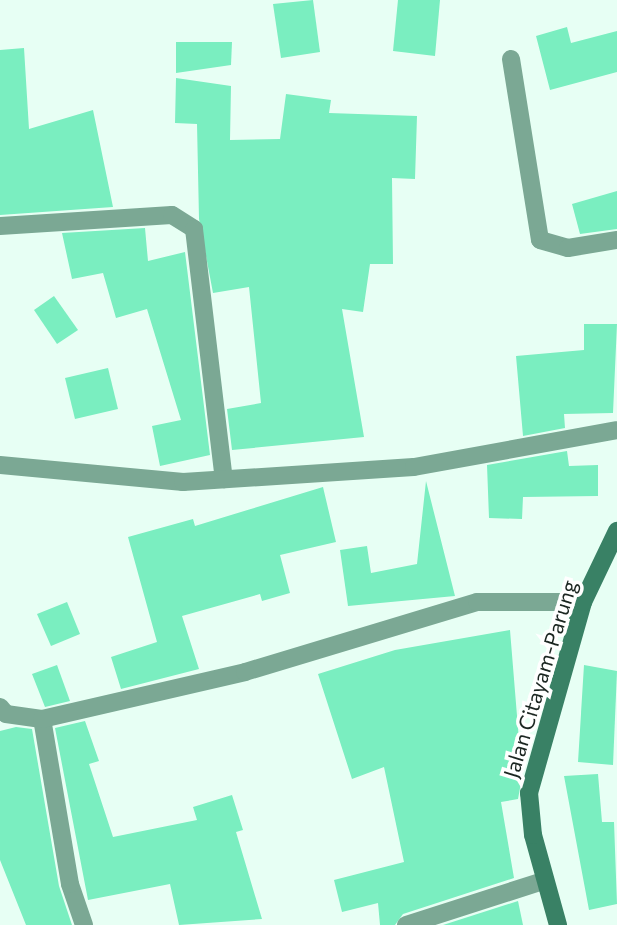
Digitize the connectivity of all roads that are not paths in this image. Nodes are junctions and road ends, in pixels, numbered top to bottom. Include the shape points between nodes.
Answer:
1 (511, 59) dead end
2 (0, 226) edge
3 (617, 240) edge
4 (617, 430) edge
5 (0, 465) edge
6 (224, 479) junction
7 (617, 531) edge
8 (583, 601) junction
9 (0, 707) edge
10 (42, 719) junction
11 (543, 881) junction
12 (84, 925) edge
13 (406, 925) edge
14 (558, 925) edge

1 - 3 street via 540,240 568,248
2 - 6 street via 173,215 194,229
4 - 6 street via 414,467
5 - 6 street via 183,482
7 - 8 street, Jalan Citayam-Parung
8 - 10 street via 477,602 245,672
8 - 11 street, Jalan Citayam-Parung via 529,793
9 - 10 street via 6,714
10 - 12 street
11 - 13 street
11 - 14 street, Jalan Citayam-Parung

